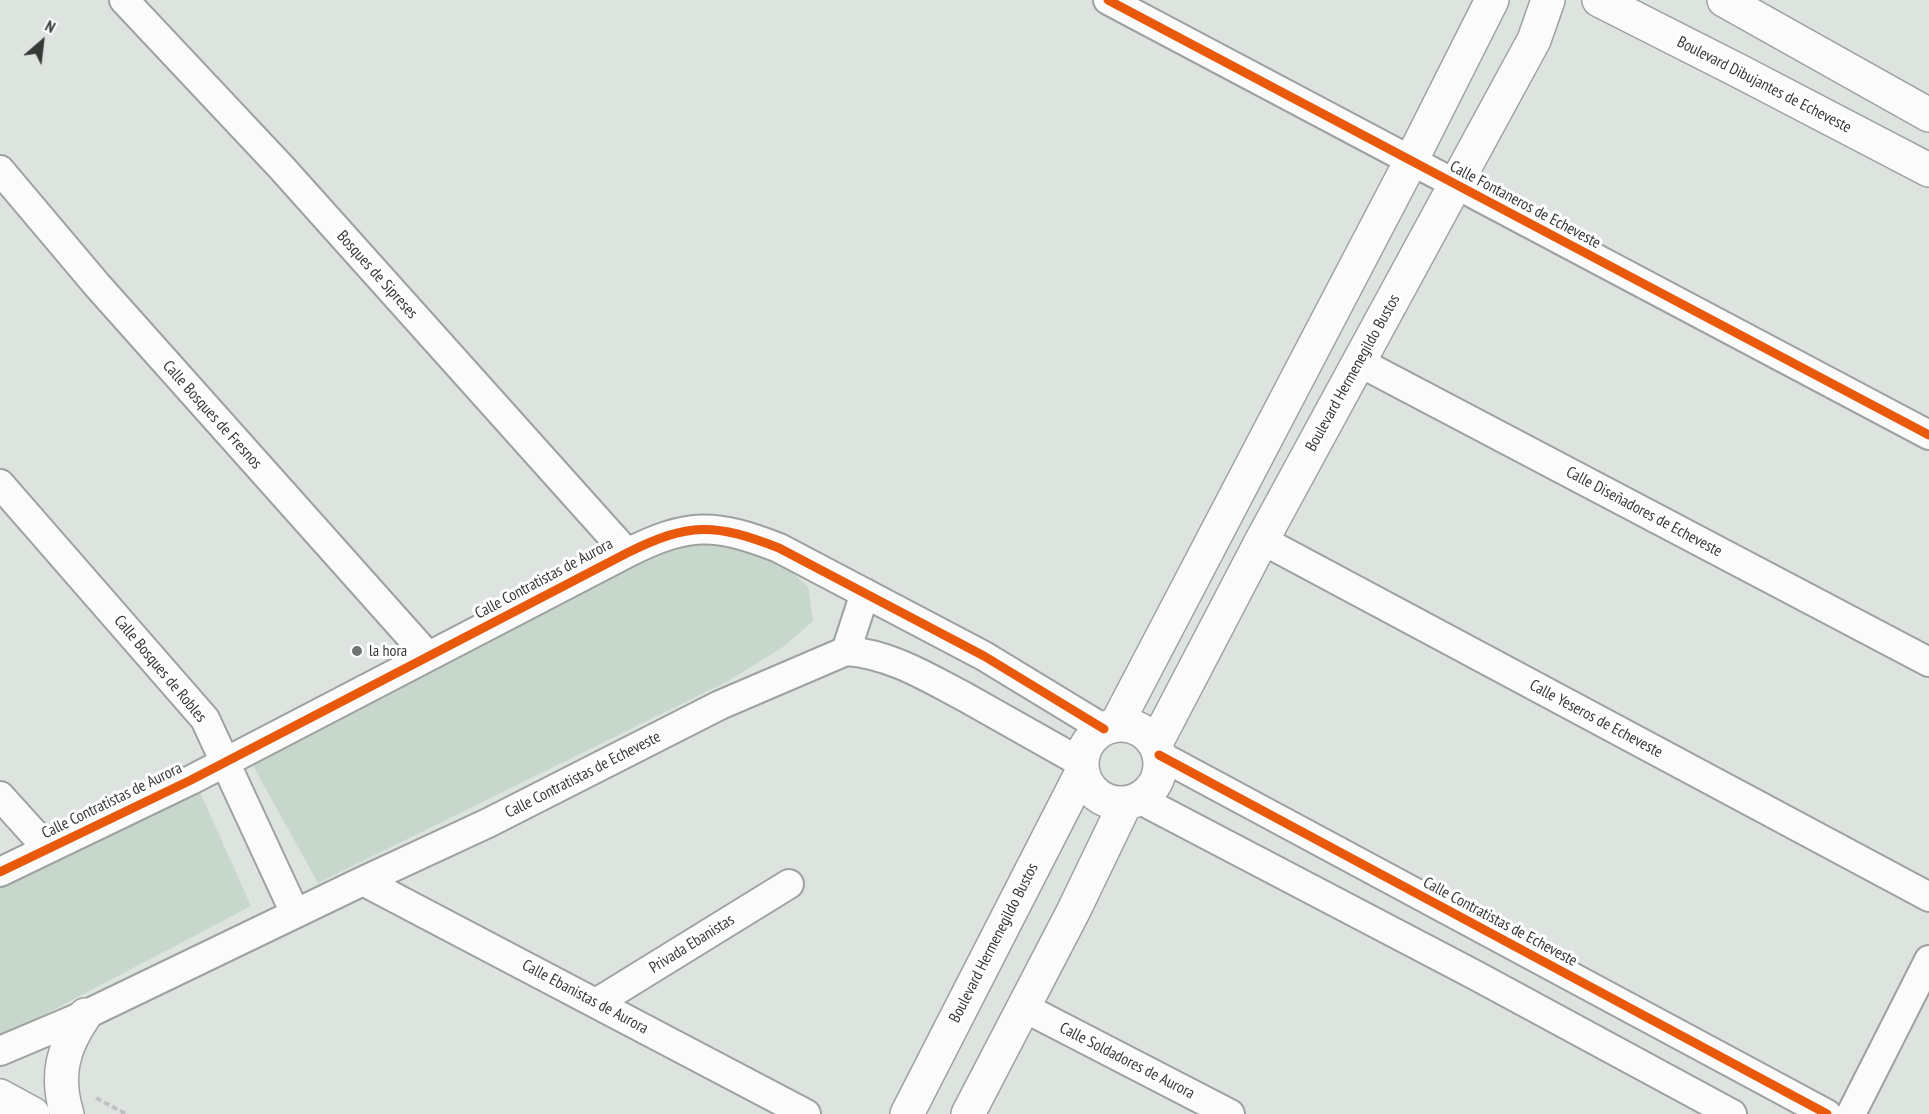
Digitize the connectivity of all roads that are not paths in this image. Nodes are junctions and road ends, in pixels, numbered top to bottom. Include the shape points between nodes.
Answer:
1 (124, 0) edge
2 (1108, 0) edge
3 (1492, 0) edge
4 (1548, 0) edge
5 (1599, 0) edge
6 (1724, 0) edge
7 (1929, 115) edge
8 (1411, 161) junction
9 (0, 170) edge
10 (1929, 170) edge
11 (1456, 186) junction
12 (1359, 362) junction
13 (1929, 435) edge
14 (0, 484) edge
15 (1262, 540) junction
16 (627, 553) junction
17 (864, 592) junction
18 (846, 651) junction
19 (428, 656) junction
20 (1929, 662) edge
21 (1110, 727) junction
22 (1157, 750) junction
23 (224, 763) junction
24 (1082, 767) junction
25 (0, 796) edge
26 (1132, 801) junction
27 (47, 848) junction
28 (0, 872) edge
29 (363, 880) junction
30 (789, 884) dead end
31 (1929, 897) edge
32 (295, 914) junction
33 (1929, 960) edge
34 (596, 1003) junction
35 (1023, 1007) junction
36 (85, 1014) junction
37 (0, 1051) edge
38 (0, 1096) edge
39 (33, 1114) edge
40 (67, 1114) edge
41 (806, 1114) edge
42 (907, 1114) edge
43 (968, 1114) edge
44 (1230, 1114) edge
45 (1732, 1114) edge
46 (1827, 1114) edge
47 (1851, 1114) edge

1 - 16 street, Bosques de Sipreses via 281,167
2 - 8 street, Calle Fontaneros de Echeveste
3 - 8 street
4 - 11 street, Boulevard Hermenegildo Bustos via 1534,40
5 - 10 street, Boulevard Dibujantes de Echeveste
6 - 7 street
8 - 11 street, Calle Fontaneros de Echeveste
8 - 21 street
9 - 19 street, Calle Bosques de Fresnos via 97,285
11 - 12 street, Boulevard Hermenegildo Bustos
11 - 13 street, Calle Fontaneros de Echeveste
12 - 15 street, Boulevard Hermenegildo Bustos
12 - 20 street, Calle Diseñadores de Echeveste
14 - 23 street, Calle Bosques de Robles via 205,719
15 - 22 street, Boulevard Hermenegildo Bustos
15 - 31 street, Calle Yeseros de Echeveste
16 - 17 street, Calle Contratistas de Aurora via 654,539 686,529 706,528 754,538 779,548
16 - 19 street, Calle Contratistas de Aurora
17 - 18 street
17 - 21 street, Calle Contratistas de Aurora
18 - 24 street via 882,657 917,671
18 - 29 street, Calle Contratistas de Echeveste via 720,705 488,823
19 - 23 street, Calle Contratistas de Aurora
21 - 22 street via 1127,725 1138,729
21 - 24 street via 1088,743
22 - 26 street via 1157,781 1150,791
22 - 46 street, Calle Contratistas de Echeveste
23 - 27 street, Calle Contratistas de Aurora
23 - 32 street, Calle Bosques de Robles
24 - 26 street via 1088,785 1098,796 1111,802
24 - 42 street, Boulevard Hermenegildo Bustos
25 - 27 street
26 - 35 street
26 - 45 street via 1464,969
27 - 28 street, Calle Contratistas de Aurora
29 - 32 street, Calle Contratistas de Echeveste
29 - 34 street, Calle Ebanistas de Aurora
30 - 34 street, Privada Ebanistas
32 - 36 street, Calle Contratistas de Echeveste
33 - 47 street
34 - 41 street, Calle Ebanistas de Aurora
35 - 43 street
35 - 44 street, Calle Soldadores de Aurora
36 - 37 street, Calle Contratistas de Echeveste
36 - 40 street via 66,1047 62,1064
38 - 39 street

